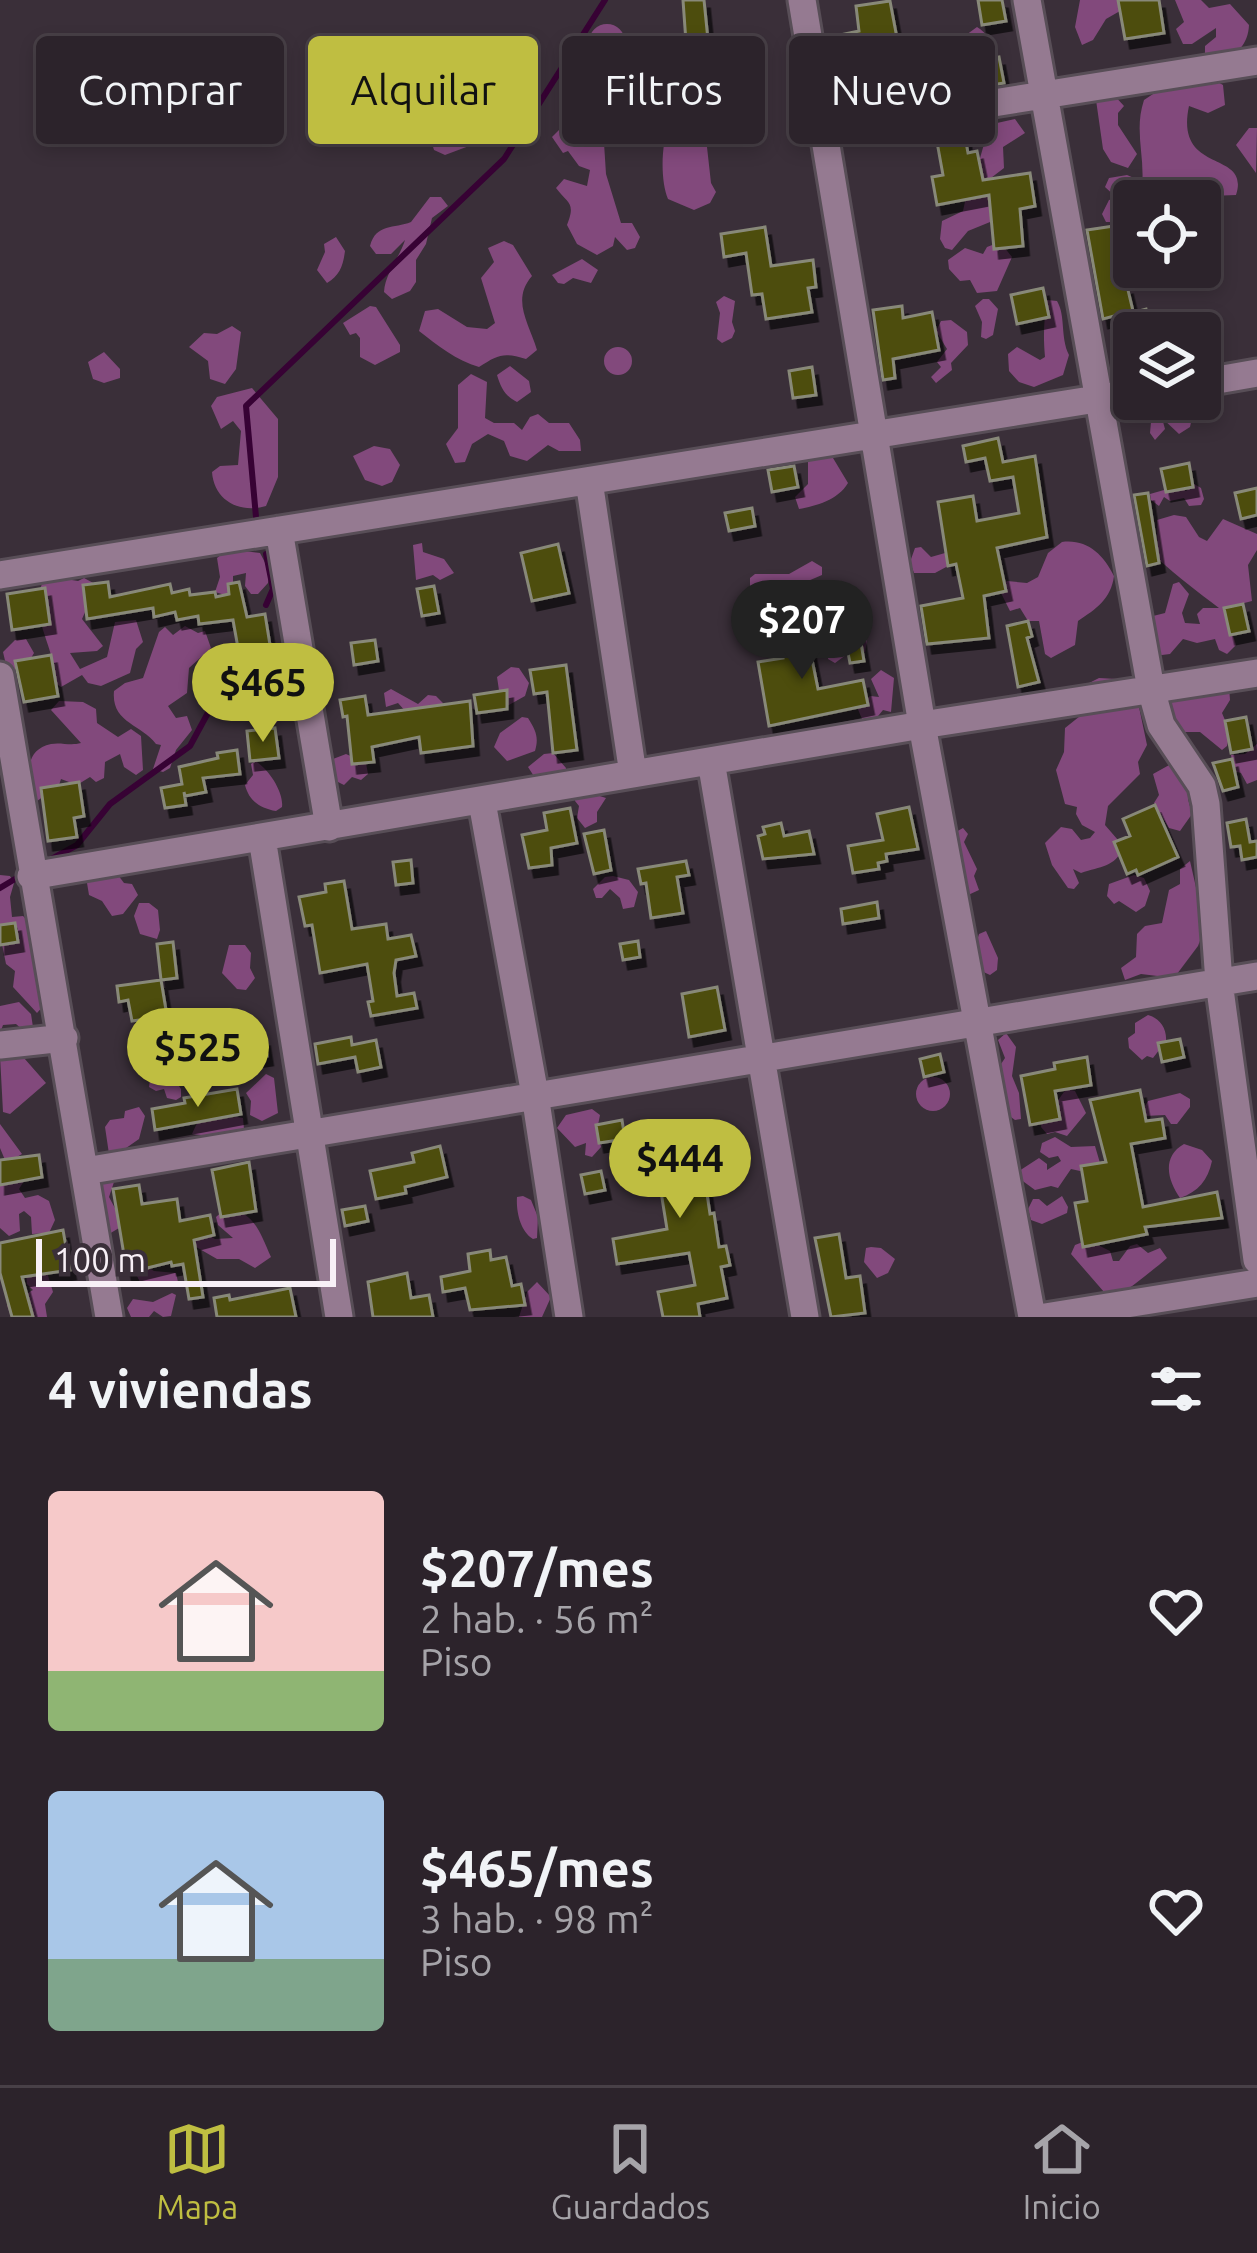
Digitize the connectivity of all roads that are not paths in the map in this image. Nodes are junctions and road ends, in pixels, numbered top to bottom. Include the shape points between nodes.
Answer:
1 (802, 0) edge
2 (1027, 0) edge
3 (808, 36) edge
4 (1257, 61) edge
5 (1042, 95) junction
6 (995, 103) edge
7 (826, 144) edge
8 (1257, 374) edge
9 (1221, 380) edge
10 (1113, 397) edge
11 (1096, 400) junction
12 (875, 435) junction
13 (589, 481) junction
14 (279, 530) junction
15 (0, 575) edge
16 (1257, 673) edge
17 (0, 676) edge
18 (1151, 689) junction
19 (922, 725) junction
20 (711, 760) junction
21 (633, 774) junction
22 (482, 802) junction
23 (329, 827) junction
24 (262, 838) junction
25 (32, 876) junction
26 (1257, 976) edge
27 (1219, 982) junction
28 (976, 1022) junction
29 (64, 1038) junction
30 (0, 1045) edge
31 (760, 1058) junction
32 (535, 1095) junction
33 (310, 1132) junction
34 (85, 1171) junction
35 (1257, 1260) edge
36 (1257, 1283) edge
37 (109, 1317) edge
38 (339, 1317) edge
39 (569, 1317) edge
40 (805, 1317) edge
41 (1032, 1317) edge
42 (1045, 1317) edge

1 - 3 street
2 - 5 street
4 - 5 street
5 - 6 street
5 - 11 street
7 - 12 street
8 - 9 street
10 - 11 street
11 - 12 street
11 - 18 street
12 - 13 street
12 - 19 street
13 - 14 street
13 - 21 street
14 - 15 street
14 - 23 street
16 - 18 street
17 - 25 street
18 - 19 street
18 - 27 street via 1161,725 1202,786
19 - 20 street
19 - 28 street
20 - 21 street
20 - 31 street
21 - 22 street
22 - 23 street
22 - 32 street
23 - 24 street
24 - 25 street
24 - 33 street
25 - 29 street
26 - 27 street
27 - 28 street
27 - 35 street
28 - 31 street
28 - 41 street
29 - 30 street
29 - 34 street
31 - 32 street
31 - 40 street
32 - 33 street
32 - 39 street
33 - 34 street
33 - 38 street
34 - 37 street
36 - 42 street

